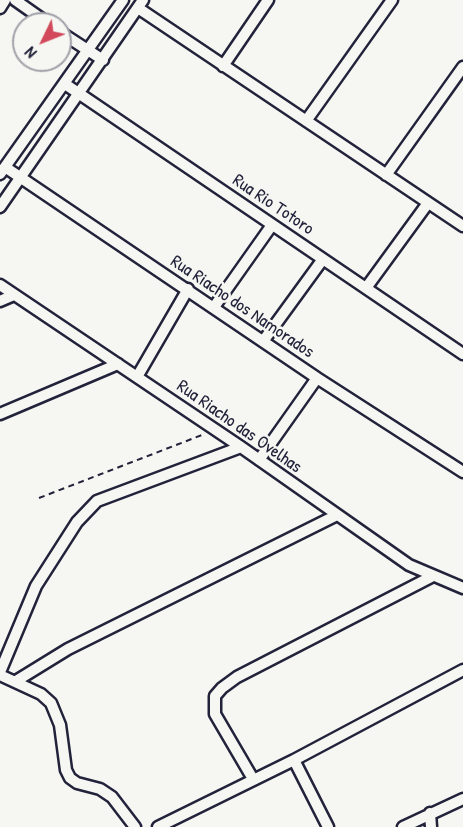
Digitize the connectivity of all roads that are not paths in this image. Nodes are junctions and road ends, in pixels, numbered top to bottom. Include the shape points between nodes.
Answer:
1 (5, 0) edge
2 (15, 0) edge
3 (123, 0) edge
4 (268, 0) edge
5 (392, 0) edge
6 (141, 4) edge
7 (0, 8) edge
8 (32, 12) edge
9 (72, 41) edge
10 (88, 52) junction
11 (103, 60) junction
12 (224, 66) junction
13 (463, 67) edge
14 (65, 84) junction
15 (80, 94) junction
16 (306, 121) junction
17 (2, 170) edge
18 (386, 175) junction
19 (20, 177) junction
20 (428, 203) junction
21 (0, 207) edge
22 (272, 225) junction
23 (463, 226) edge
24 (323, 259) junction
25 (0, 285) edge
26 (366, 288) junction
27 (188, 289) junction
28 (14, 295) junction
29 (0, 301) edge
30 (214, 307) junction
31 (264, 340) junction
32 (463, 354) edge
33 (118, 364) junction
34 (137, 377) junction
35 (316, 378) junction
36 (0, 414) edge
37 (241, 447) junction
38 (259, 460) junction
39 (463, 472) edge
40 (337, 515) junction
41 (431, 577) junction
42 (463, 588) edge
43 (463, 670) edge
44 (0, 673) edge
45 (15, 681) junction
46 (294, 760) junction
47 (253, 779) junction
48 (463, 799) edge
49 (430, 813) junction
50 (135, 827) edge
51 (158, 827) edge
52 (328, 827) edge
53 (404, 827) edge
54 (431, 827) edge

1 - 7 street
2 - 8 street
3 - 10 street
4 - 12 street
5 - 16 street
6 - 11 street
6 - 12 street
9 - 10 street
10 - 11 street
10 - 14 street
11 - 15 street
12 - 16 street
13 - 18 street
14 - 15 street, Rua Rio Totoro
14 - 17 street
15 - 19 street
15 - 22 street, Rua Rio Totoro
16 - 18 street
17 - 19 street, Rua Riacho dos Namorados
18 - 20 street
19 - 21 street
19 - 27 street, Rua Riacho dos Namorados
20 - 23 street
20 - 26 street
22 - 24 street, Rua Rio Totoro
22 - 30 street
24 - 26 street, Rua Rio Totoro
24 - 31 street
25 - 28 street, Rua Riacho das Ovelhas
26 - 32 street, Rua Rio Totoro
27 - 30 street, Rua Riacho dos Namorados
27 - 34 street
28 - 29 street
28 - 33 street, Rua Riacho das Ovelhas
30 - 31 street, Rua Riacho dos Namorados
31 - 35 street, Rua Riacho dos Namorados
33 - 34 street, Rua Riacho das Ovelhas
33 - 36 street
34 - 37 street, Rua Riacho das Ovelhas
35 - 38 street
35 - 39 street, Rua Riacho dos Namorados
37 - 38 street, Rua Riacho das Ovelhas
37 - 44 street via 97,501 77,522 36,586
38 - 40 street, Rua Riacho das Ovelhas
40 - 41 street, Rua Riacho das Ovelhas
40 - 45 street via 68,649
41 - 42 street, Rua Riacho das Ovelhas
41 - 47 street via 237,677 215,696 215,714
43 - 46 street
44 - 45 street
45 - 50 street via 51,703 60,725 70,778 112,797
46 - 47 street
46 - 52 street
47 - 51 street
48 - 49 street
49 - 53 street
49 - 54 street

